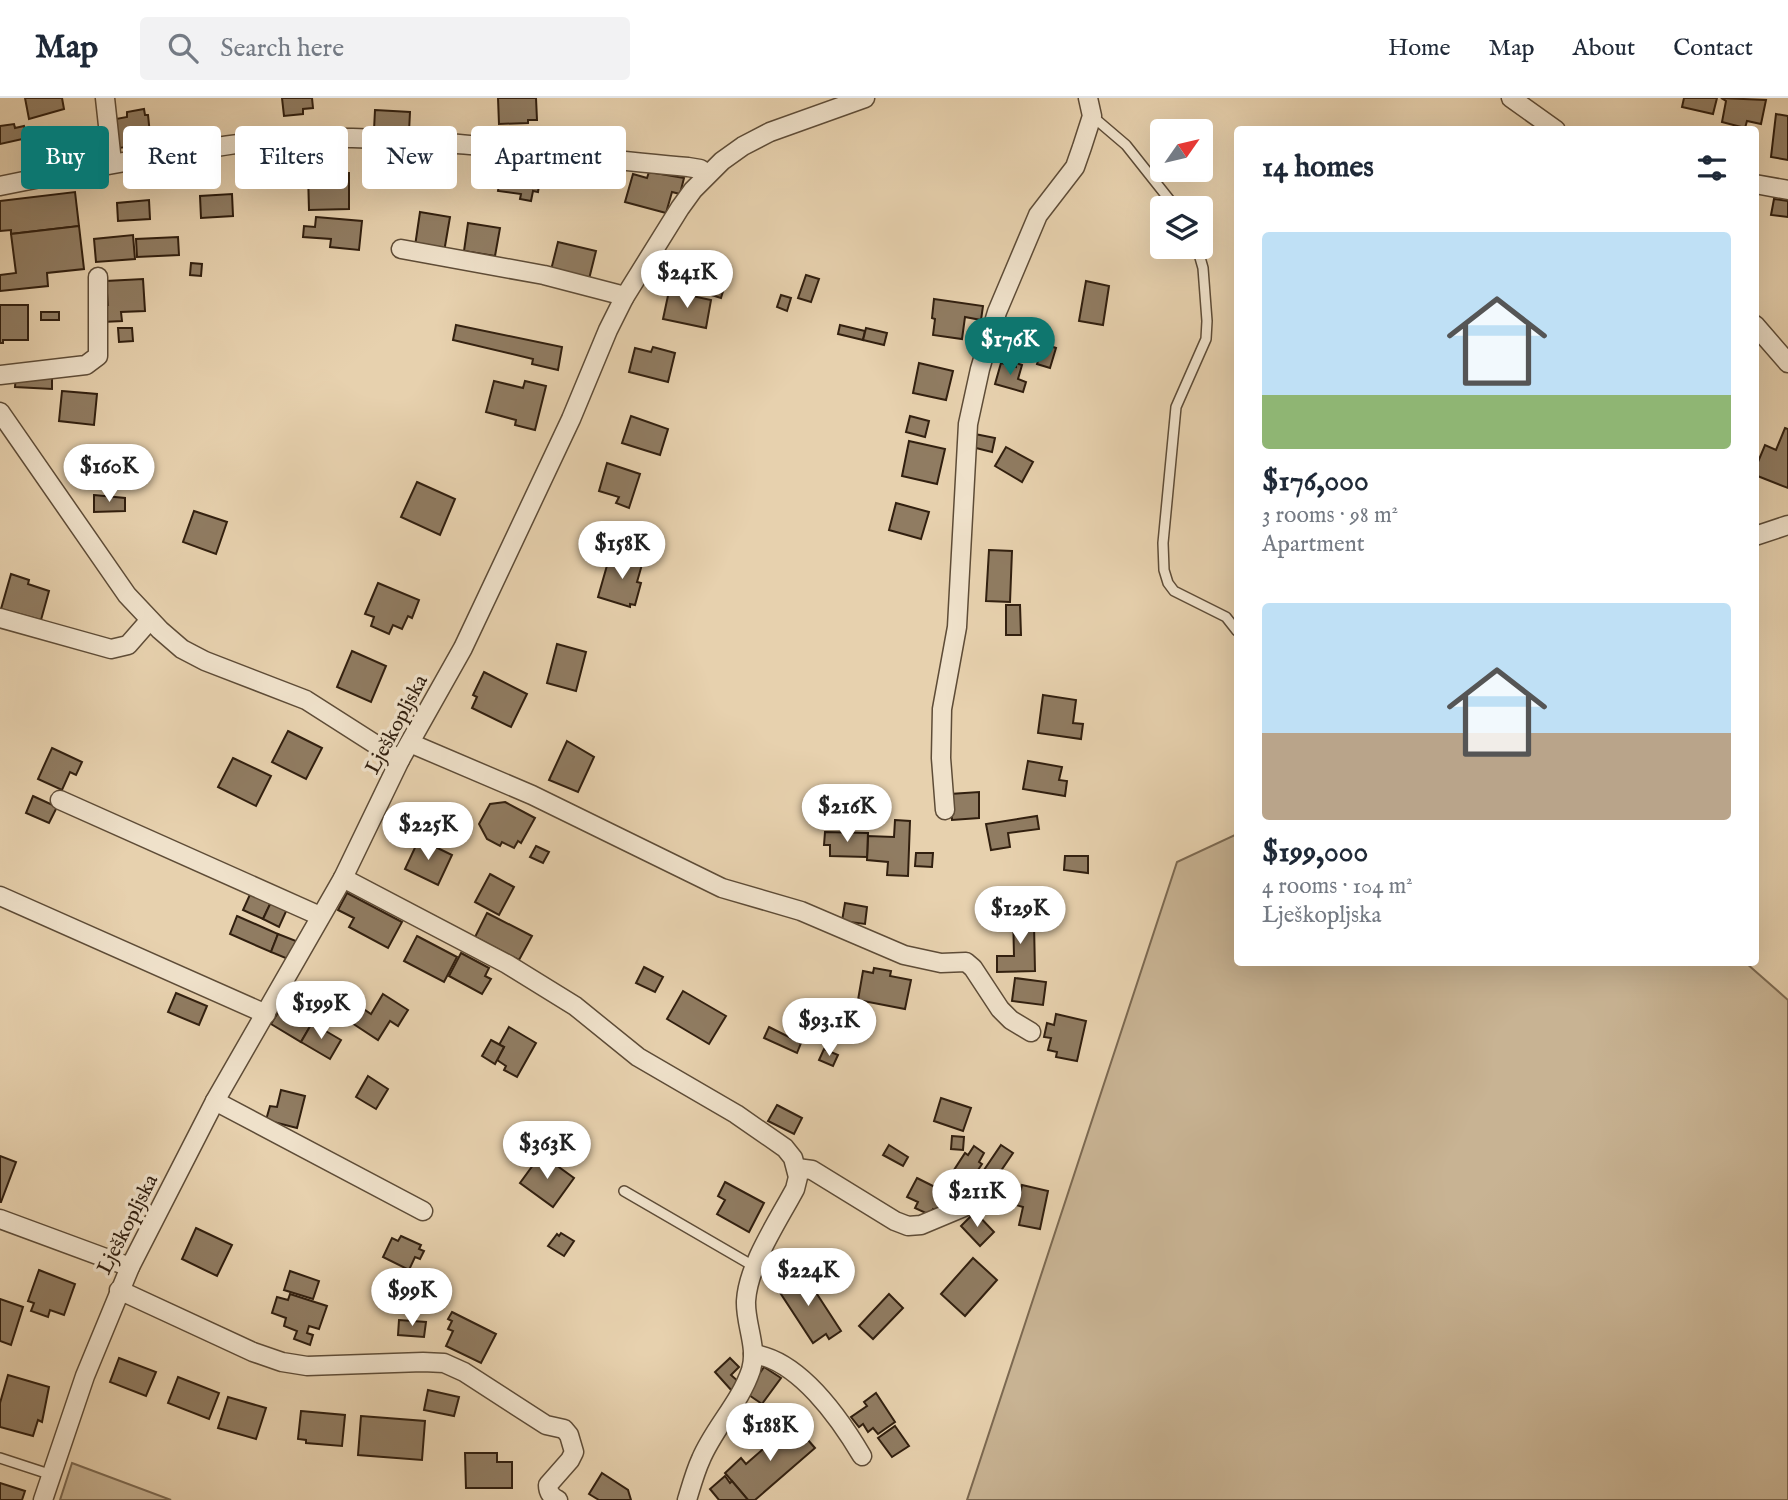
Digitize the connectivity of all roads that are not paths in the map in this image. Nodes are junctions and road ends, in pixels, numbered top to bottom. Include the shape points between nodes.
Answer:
1 (105, 98) edge
2 (865, 98) edge
3 (1511, 98) edge
4 (1090, 107) edge
5 (1550, 126) edge
6 (112, 162) junction
7 (708, 174) junction
8 (1759, 185) edge
9 (0, 186) edge
10 (1788, 190) edge
11 (1166, 196) edge
12 (401, 249) dead end
13 (1200, 259) edge
14 (98, 277) dead end
15 (624, 298) junction
16 (1759, 330) edge
17 (1788, 363) edge
18 (0, 375) edge
19 (0, 412) edge
20 (1788, 525) edge
21 (1759, 535) edge
22 (0, 618) edge
23 (149, 621) junction
24 (1234, 627) edge
25 (410, 744) junction
26 (400, 760) junction
27 (60, 800) dead end
28 (944, 810) dead end
29 (343, 878) junction
30 (0, 896) edge
31 (320, 916) junction
32 (266, 1014) junction
33 (1031, 1032) dead end
34 (215, 1101) junction
35 (797, 1167) junction
36 (983, 1188) dead end
37 (624, 1191) dead end
38 (423, 1211) dead end
39 (0, 1219) edge
40 (130, 1267) junction
41 (755, 1267) junction
42 (119, 1290) junction
43 (753, 1354) junction
44 (862, 1456) dead end
45 (0, 1458) edge
46 (52, 1475) junction
47 (43, 1500) edge
48 (558, 1500) edge
49 (687, 1500) edge

1 - 6 street
2 - 7 street, Lješkopljska via 770,132 743,146
3 - 5 street
4 - 11 lane
4 - 28 street via 1075,167 1038,215 998,312 968,424 957,627 942,709
6 - 7 street via 305,138 388,139 688,167
6 - 9 street
7 - 15 street, Lješkopljska via 680,208
8 - 10 street
12 - 15 street via 544,275
13 - 24 lane via 1206,339 1176,407 1164,570 1174,591 1226,617
14 - 18 street via 98,356 93,362
15 - 25 street, Lješkopljska via 463,648
16 - 17 street
19 - 23 street
20 - 21 street
22 - 23 street via 111,649 128,645
23 - 26 street via 194,656 306,700
25 - 26 street, Lješkopljska
25 - 33 street via 532,795 722,888 801,911 904,955 942,963 966,962 1000,1009
26 - 29 street, Lješkopljska
27 - 31 street
29 - 31 street, Lješkopljska
29 - 35 street via 508,964 575,1006 638,1057 776,1142
30 - 32 street
31 - 32 street, Lješkopljska
32 - 34 street, Lješkopljska
34 - 38 street
34 - 40 street, Lješkopljska
35 - 36 street via 812,1170 908,1226 964,1207
35 - 41 street via 795,1189
37 - 41 lane
39 - 40 street
40 - 42 street, Lješkopljska
41 - 43 street via 746,1304
42 - 46 street, Lješkopljska
42 - 48 street via 282,1362 307,1366 444,1363 546,1426 569,1434 574,1452 548,1485
43 - 44 street via 766,1357 813,1390
43 - 49 street via 746,1383 701,1459
45 - 46 lane
46 - 47 street, Lješkopljska

